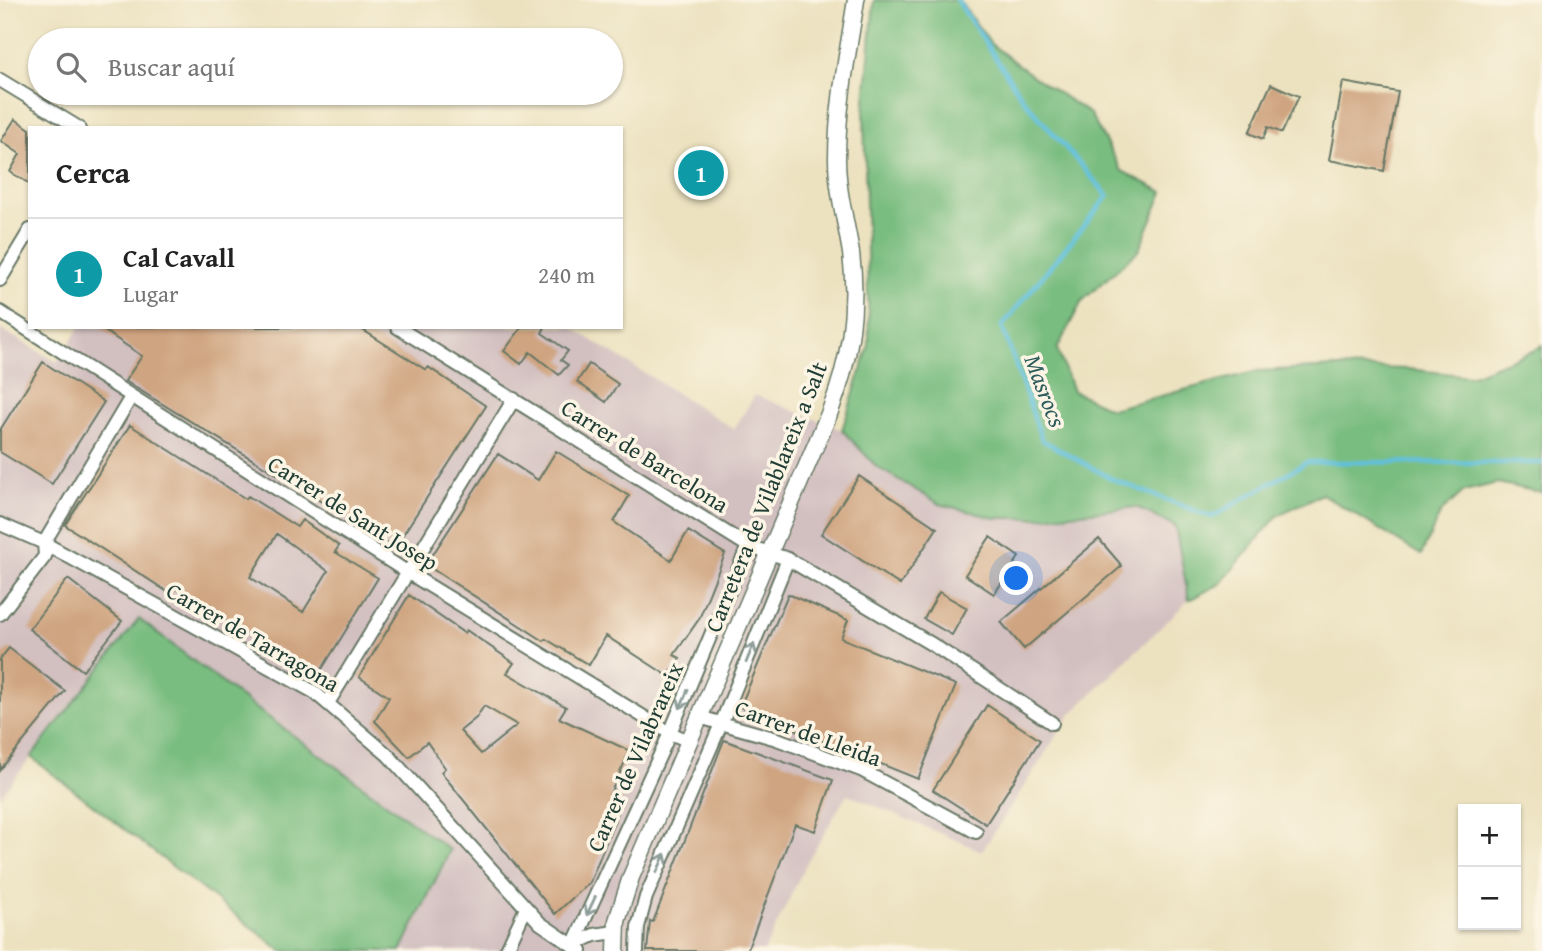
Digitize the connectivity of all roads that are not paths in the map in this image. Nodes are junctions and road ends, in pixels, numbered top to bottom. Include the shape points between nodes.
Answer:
1 (856, 0) edge
2 (0, 80) edge
3 (28, 97) edge
4 (41, 105) edge
5 (76, 126) edge
6 (28, 232) edge
7 (0, 280) edge
8 (0, 312) edge
9 (400, 329) edge
10 (131, 397) junction
11 (513, 399) junction
12 (0, 524) edge
13 (44, 543) junction
14 (748, 546) junction
15 (769, 553) junction
16 (788, 559) junction
17 (407, 572) junction
18 (0, 614) edge
19 (328, 703) junction
20 (699, 718) junction
21 (1052, 723) dead end
22 (722, 724) junction
23 (670, 733) junction
24 (689, 741) junction
25 (976, 832) dead end
26 (526, 908) junction
27 (615, 932) junction
28 (577, 948) edge
29 (506, 951) edge
30 (616, 951) edge
31 (636, 951) edge

1 - 15 street, Carretera de Vilablareix a Salt via 837,160 855,300 848,357 829,414
2 - 3 street
4 - 5 street
6 - 7 street
8 - 10 street, Carrer de Sant Josep
9 - 11 street, Carrer de Barcelona
10 - 13 street
10 - 17 street, Carrer de Sant Josep
11 - 14 street, Carrer de Barcelona
11 - 17 street
12 - 13 street, Carrer de Tarragona
13 - 18 street via 45,556
13 - 19 street, Carrer de Tarragona
14 - 15 street, Carrer de Barcelona
14 -> 23 street, Carrer de Vilabrareix
15 - 16 street, Carrer de Barcelona
15 - 20 street, Carretera de Vilablareix a Salt
16 - 21 street, Carrer de Barcelona
22 -> 16 street
17 - 19 street
17 - 23 street, Carrer de Sant Josep
19 - 26 street, Carrer de Tarragona via 388,755
20 - 22 street, Carrer de Lleida
20 - 24 street, Carretera de Vilablareix a Salt
22 - 25 street, Carrer de Lleida via 861,770
31 -> 22 street via 646,897
23 - 24 street, Carrer de Sant Josep
23 -> 28 street, Carrer de Vilabrareix
24 - 27 street, Carretera de Vilablareix a Salt via 631,877
26 - 28 street, Carrer de Tarragona
26 - 29 street
27 - 28 street via 594,935
27 - 30 street, Carretera de Vilablareix a Salt

